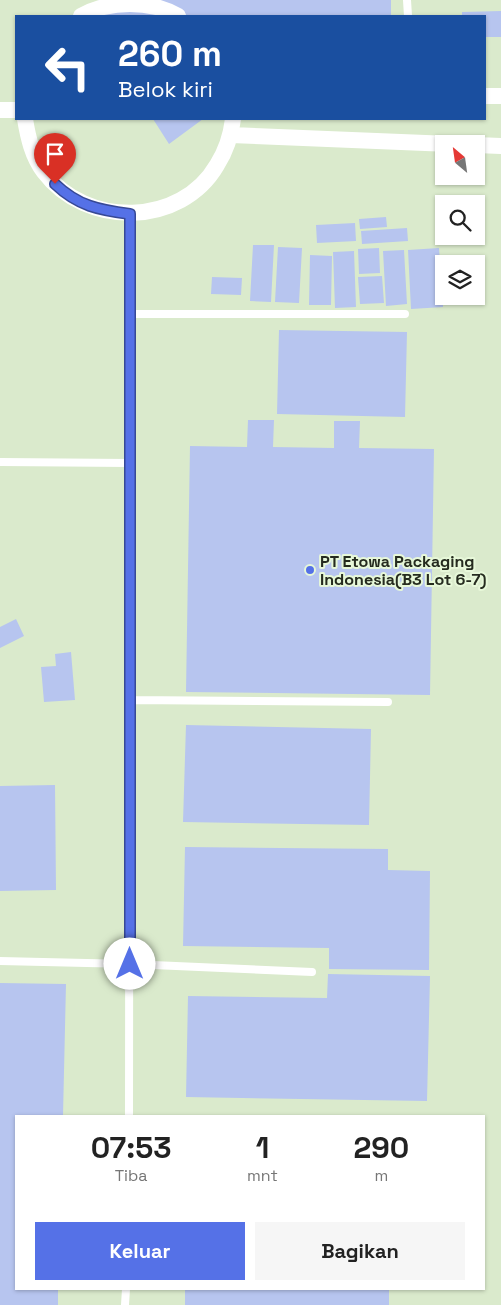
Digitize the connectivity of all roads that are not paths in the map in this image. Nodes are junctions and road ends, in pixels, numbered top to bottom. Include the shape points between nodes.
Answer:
1 (407, 0) edge
2 (119, 2) edge
3 (83, 15) edge
4 (175, 15) edge
5 (408, 15) edge
6 (486, 96) edge
7 (501, 96) edge
8 (0, 110) edge
9 (15, 110) edge
10 (24, 120) edge
11 (233, 120) edge
12 (231, 135) junction
13 (435, 143) edge
14 (485, 145) edge
15 (501, 146) edge
16 (130, 214) junction
17 (130, 314) junction
18 (405, 314) dead end
19 (0, 462) edge
20 (130, 463) junction
21 (130, 700) junction
22 (388, 702) dead end
23 (0, 961) edge
24 (130, 964) junction
25 (312, 972) dead end
26 (129, 1115) edge
27 (126, 1290) edge
28 (125, 1305) edge

1 - 5 lane
2 - 3 street
2 - 4 street via 144,4
6 - 7 street
8 - 9 street
10 - 16 street via 29,143 44,172 67,195 97,210
11 - 12 street
12 - 13 street
12 - 16 street via 217,166 194,192 164,208
14 - 15 street
16 - 17 lane
17 - 18 lane
17 - 20 lane
19 - 20 lane
20 - 21 lane
21 - 22 lane
21 - 24 lane
23 - 24 lane
24 - 25 lane
24 - 26 lane
27 - 28 lane

